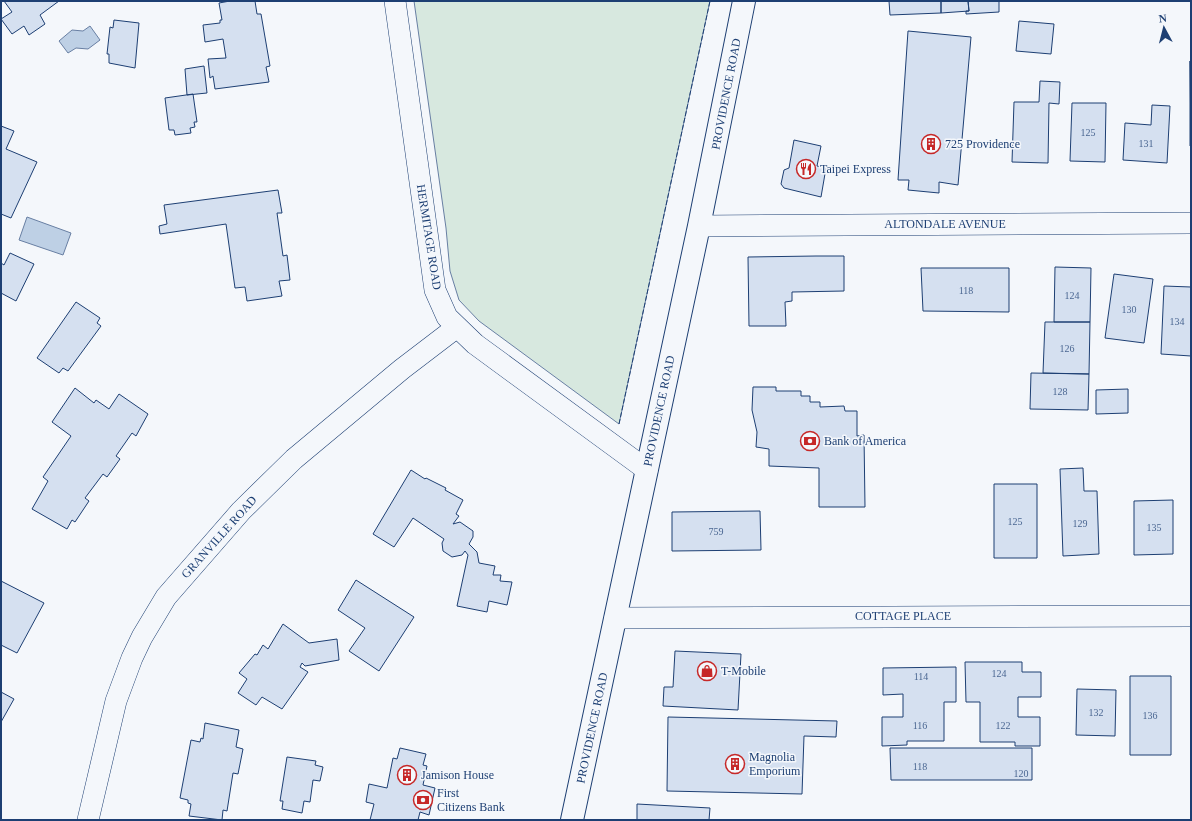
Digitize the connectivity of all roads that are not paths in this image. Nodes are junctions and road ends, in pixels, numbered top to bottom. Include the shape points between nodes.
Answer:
1 (395, 1) edge
2 (744, 1) edge
3 (1191, 223) edge
4 (699, 226) junction
5 (457, 327) junction
6 (647, 470) junction
7 (1191, 616) edge
8 (616, 618) junction
9 (88, 820) edge
10 (572, 820) edge

1 - 5 street, HERMITAGE ROAD via 435,290 447,317
2 - 4 main road, PROVIDENCE ROAD
3 - 4 street, ALTONDALE AVENUE
4 - 6 main road, PROVIDENCE ROAD
5 - 6 street, HERMITAGE ROAD via 475,344
5 - 9 street, GRANVILLE ROAD via 294,459 241,511 166,597 142,637 116,701
6 - 8 main road, PROVIDENCE ROAD
7 - 8 street, COTTAGE PLACE
8 - 10 main road, PROVIDENCE ROAD

